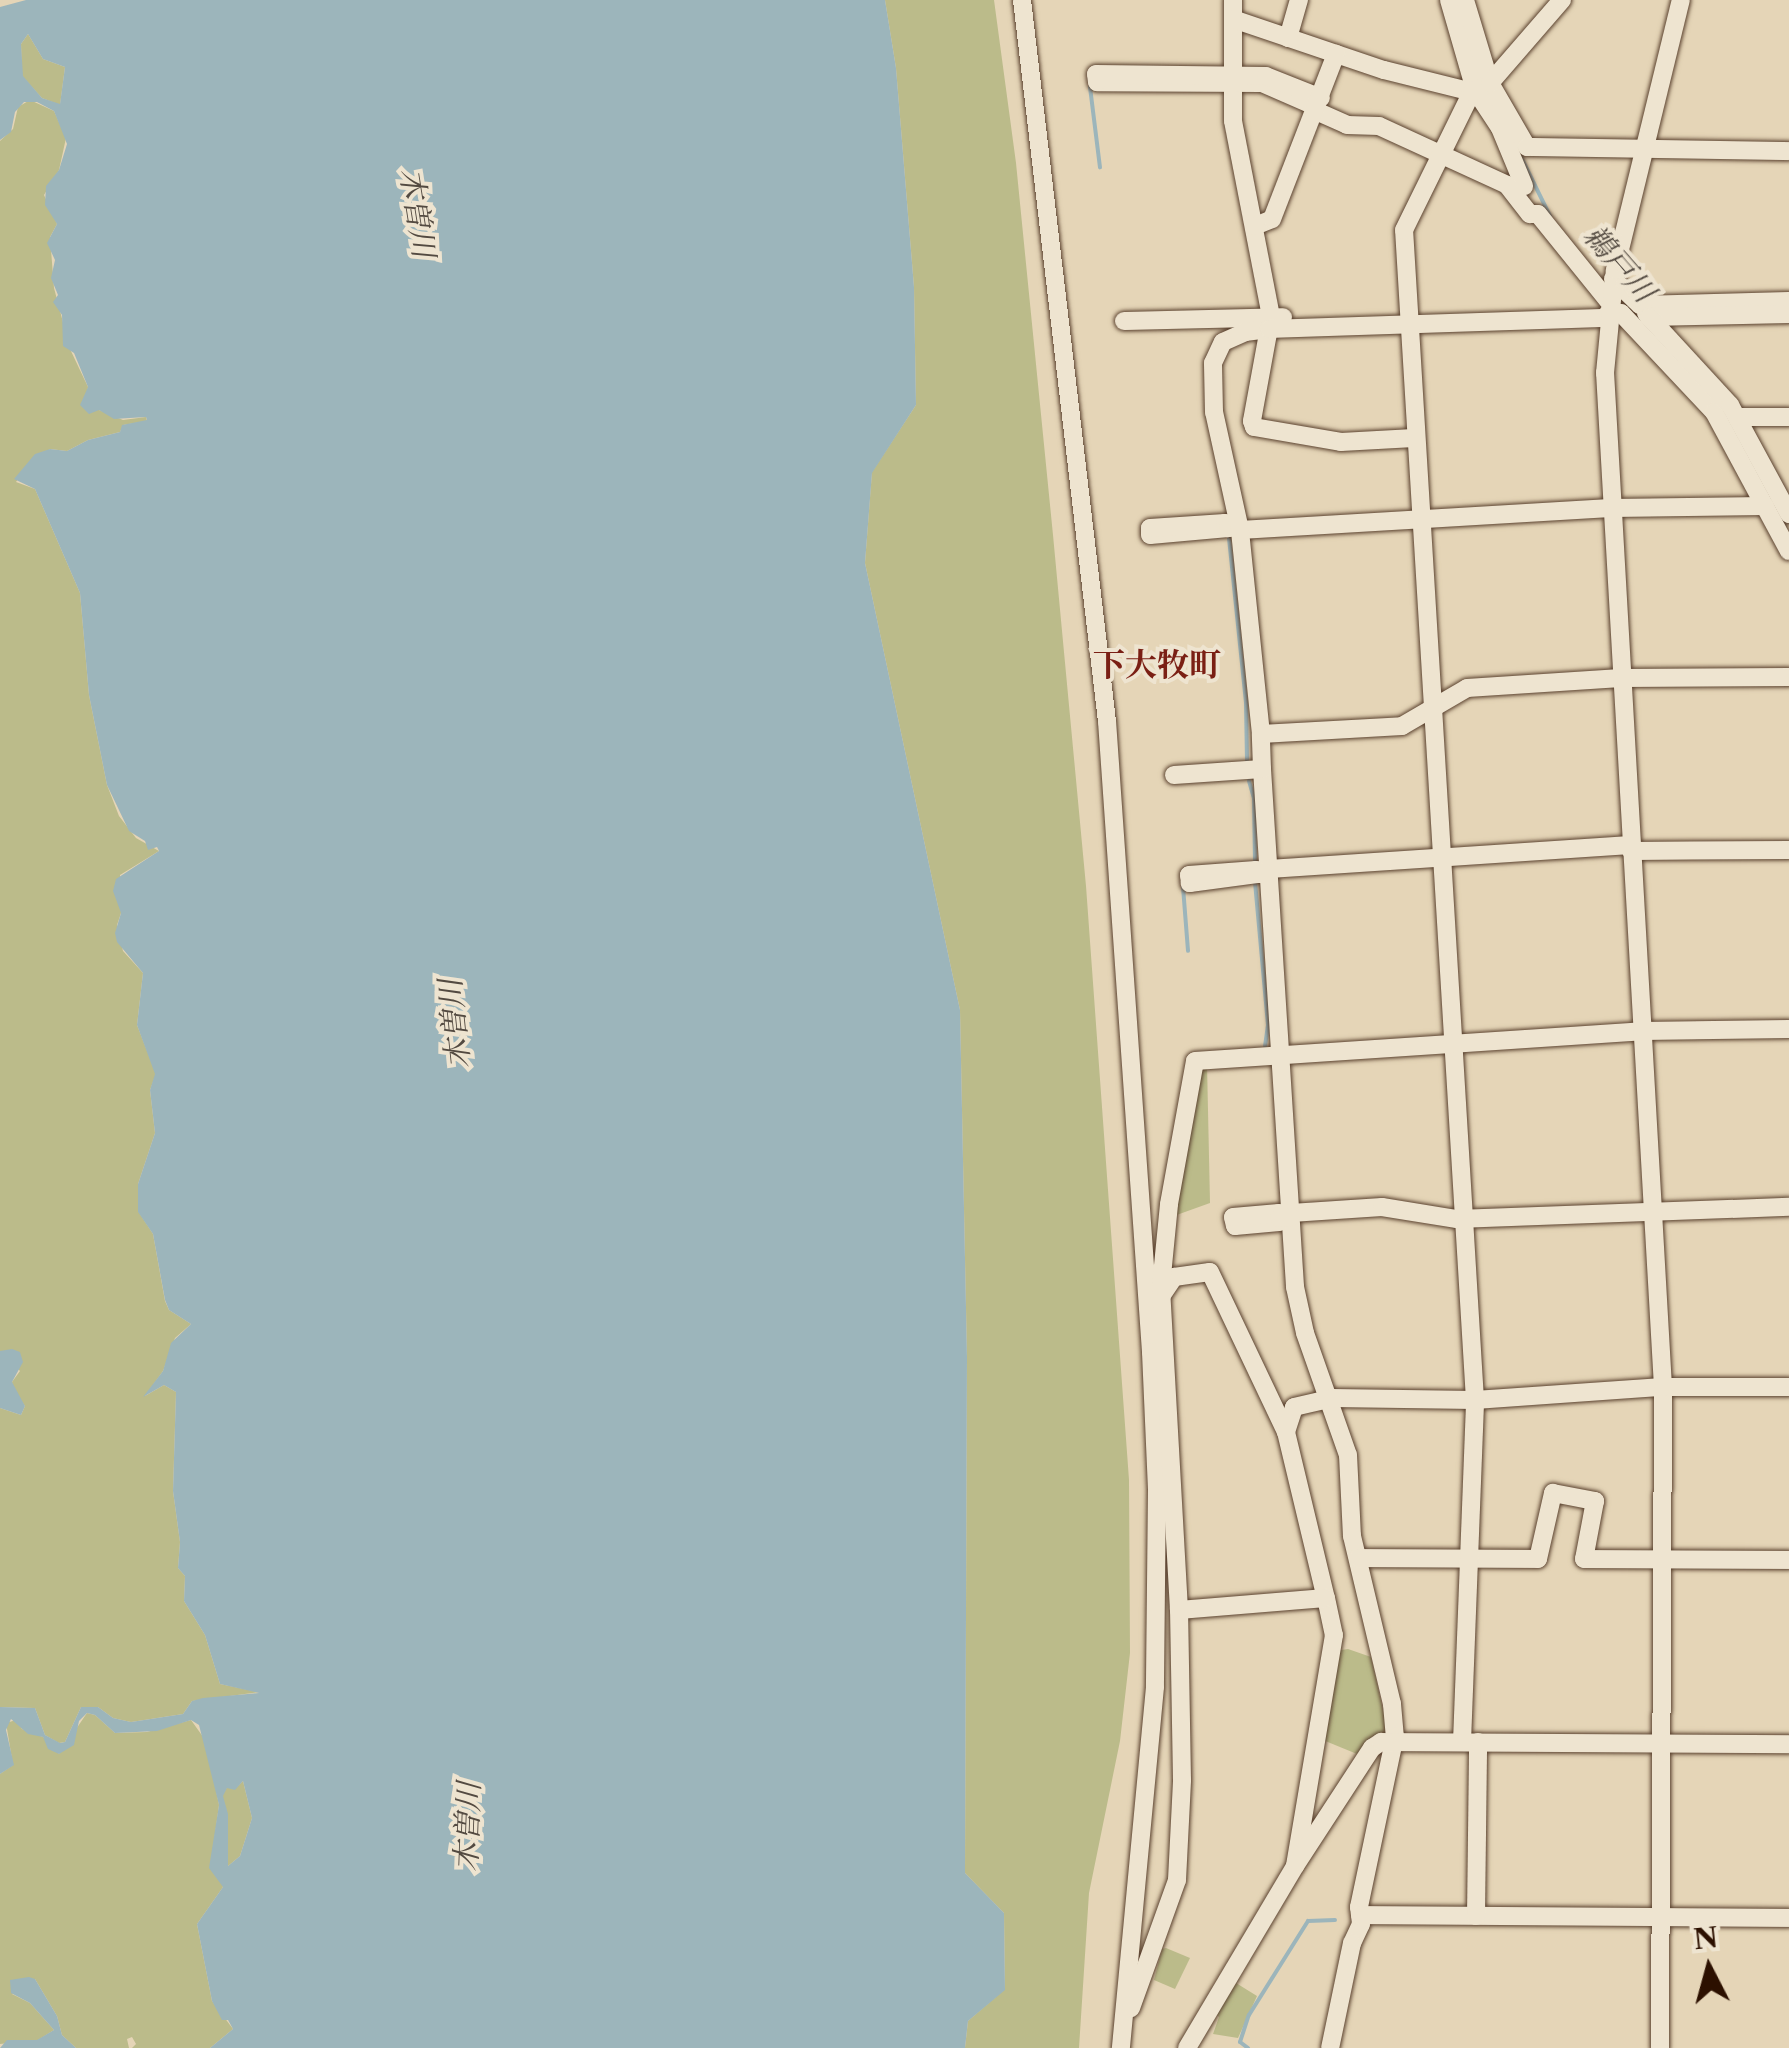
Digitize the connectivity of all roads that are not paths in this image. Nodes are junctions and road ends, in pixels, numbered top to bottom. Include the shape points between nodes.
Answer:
1 (1022, 0) edge
2 (1299, 0) edge
3 (1450, 0) edge
4 (1466, 0) edge
5 (1562, 0) edge
6 (1681, 0) edge
7 (1233, 10) edge
8 (1288, 38) junction
9 (1336, 54) junction
10 (1233, 79) junction
11 (1480, 88) junction
12 (1318, 105) junction
13 (1789, 141) edge
14 (1644, 144) junction
15 (1789, 151) edge
16 (1442, 152) junction
17 (1519, 189) junction
18 (1255, 226) junction
19 (1610, 300) junction
20 (1789, 302) edge
21 (1645, 311) junction
22 (1789, 314) edge
23 (1408, 318) junction
24 (1124, 321) dead end
25 (1270, 323) junction
26 (1738, 417) junction
27 (1789, 417) edge
28 (1414, 438) junction
29 (1762, 501) junction
30 (1610, 504) junction
31 (1789, 514) edge
32 (1419, 515) junction
33 (1237, 526) junction
34 (1789, 551) edge
35 (1789, 677) edge
36 (1620, 678) junction
37 (1431, 708) junction
38 (1261, 734) junction
39 (1262, 769) junction
40 (1174, 775) dead end
41 (1789, 850) edge
42 (1630, 851) junction
43 (1440, 864) junction
44 (1266, 874) junction
45 (1789, 1029) edge
46 (1642, 1031) junction
47 (1451, 1043) junction
48 (1281, 1054) junction
49 (1141, 1164) junction
50 (1789, 1207) edge
51 (1653, 1212) junction
52 (1789, 1215) edge
53 (1288, 1218) junction
54 (1462, 1223) junction
55 (1161, 1291) junction
56 (1663, 1387) junction
57 (1789, 1387) edge
58 (1332, 1398) junction
59 (1474, 1400) junction
60 (1286, 1432) junction
61 (1789, 1560) edge
62 (1358, 1563) junction
63 (1470, 1563) junction
64 (1664, 1565) junction
65 (1540, 1568) dead end
66 (1585, 1568) dead end
67 (1789, 1570) edge
68 (1326, 1598) junction
69 (1178, 1610) junction
70 (1394, 1742) junction
71 (1470, 1742) junction
72 (1662, 1744) junction
73 (1789, 1744) edge
74 (1295, 1866) junction
75 (1476, 1916) junction
76 (1789, 1918) edge
77 (1360, 1919) junction
78 (1661, 1921) junction
79 (1789, 1926) edge
80 (1124, 2022) junction
81 (1121, 2048) edge
82 (1188, 2048) edge
83 (1330, 2048) edge
84 (1660, 2048) edge

1 - 49 street via 1107,721
2 - 8 street
3 - 11 street
4 - 11 street
5 - 11 street
6 - 14 street
7 - 8 street
7 - 10 street
8 - 9 street
9 - 11 street
9 - 12 street
10 - 10 street via 1096,82 1096,74
10 - 12 street via 1266,76
10 - 18 street via 1234,121
11 - 14 street via 1522,137
11 - 16 street
11 - 17 street
12 - 16 street via 1374,117
12 - 18 street via 1272,219
13 - 14 street
14 - 15 street
14 - 19 street
16 - 17 street
16 - 23 street via 1404,230
17 - 19 street via 1530,214 1538,214
18 - 25 street
19 - 21 street
19 - 23 street
19 - 29 street via 1714,412
19 - 30 street
20 - 21 street
21 - 22 street
21 - 26 street
23 - 25 street
23 - 28 street
24 - 25 street
25 - 28 street via 1254,427 1341,442
25 - 33 street via 1232,336 1213,363 1214,412
26 - 27 street
26 - 31 street
28 - 32 street
29 - 30 street
29 - 34 street
30 - 32 street
30 - 36 street
32 - 33 street
32 - 37 street
33 - 38 street
35 - 36 street
36 - 37 street via 1467,688
36 - 42 street
37 - 38 street via 1402,726
37 - 43 street
38 - 39 street
39 - 40 street
39 - 44 street
41 - 42 street
42 - 43 street
42 - 46 street
43 - 44 street
43 - 47 street
44 - 48 street
45 - 46 street
46 - 47 street
46 - 51 street
47 - 48 street
47 - 54 street
48 - 53 street
48 - 55 street via 1205,1058 1190,1070
49 - 55 street via 1151,1190
49 - 80 street via 1157,1489 1155,1687
50 - 51 street
51 - 52 street
51 - 54 street
51 - 56 street
53 - 54 street via 1380,1215
53 - 58 street via 1300,1314
54 - 59 street
55 - 60 street via 1174,1276 1210,1272
55 - 69 street
56 - 57 street
56 - 59 street
56 - 64 street
58 - 59 street
58 - 60 street via 1294,1406
58 - 62 street via 1348,1455
59 - 63 street
60 - 68 street
61 - 64 street
62 - 63 street
62 - 70 street via 1392,1704
63 - 64 street via 1538,1559 1553,1492 1595,1501 1584,1559
63 - 65 street
63 - 71 street
64 - 66 street
64 - 67 street
64 - 72 street
68 - 69 street
68 - 74 street via 1334,1635
69 - 80 street via 1177,1880
70 - 71 street
70 - 74 street via 1372,1748
70 - 77 street
71 - 72 street
71 - 75 street
72 - 73 street
72 - 78 street
74 - 82 street
75 - 77 street
75 - 78 street
76 - 78 street
77 - 78 street
77 - 83 street
78 - 79 street
78 - 84 street
80 - 81 street

